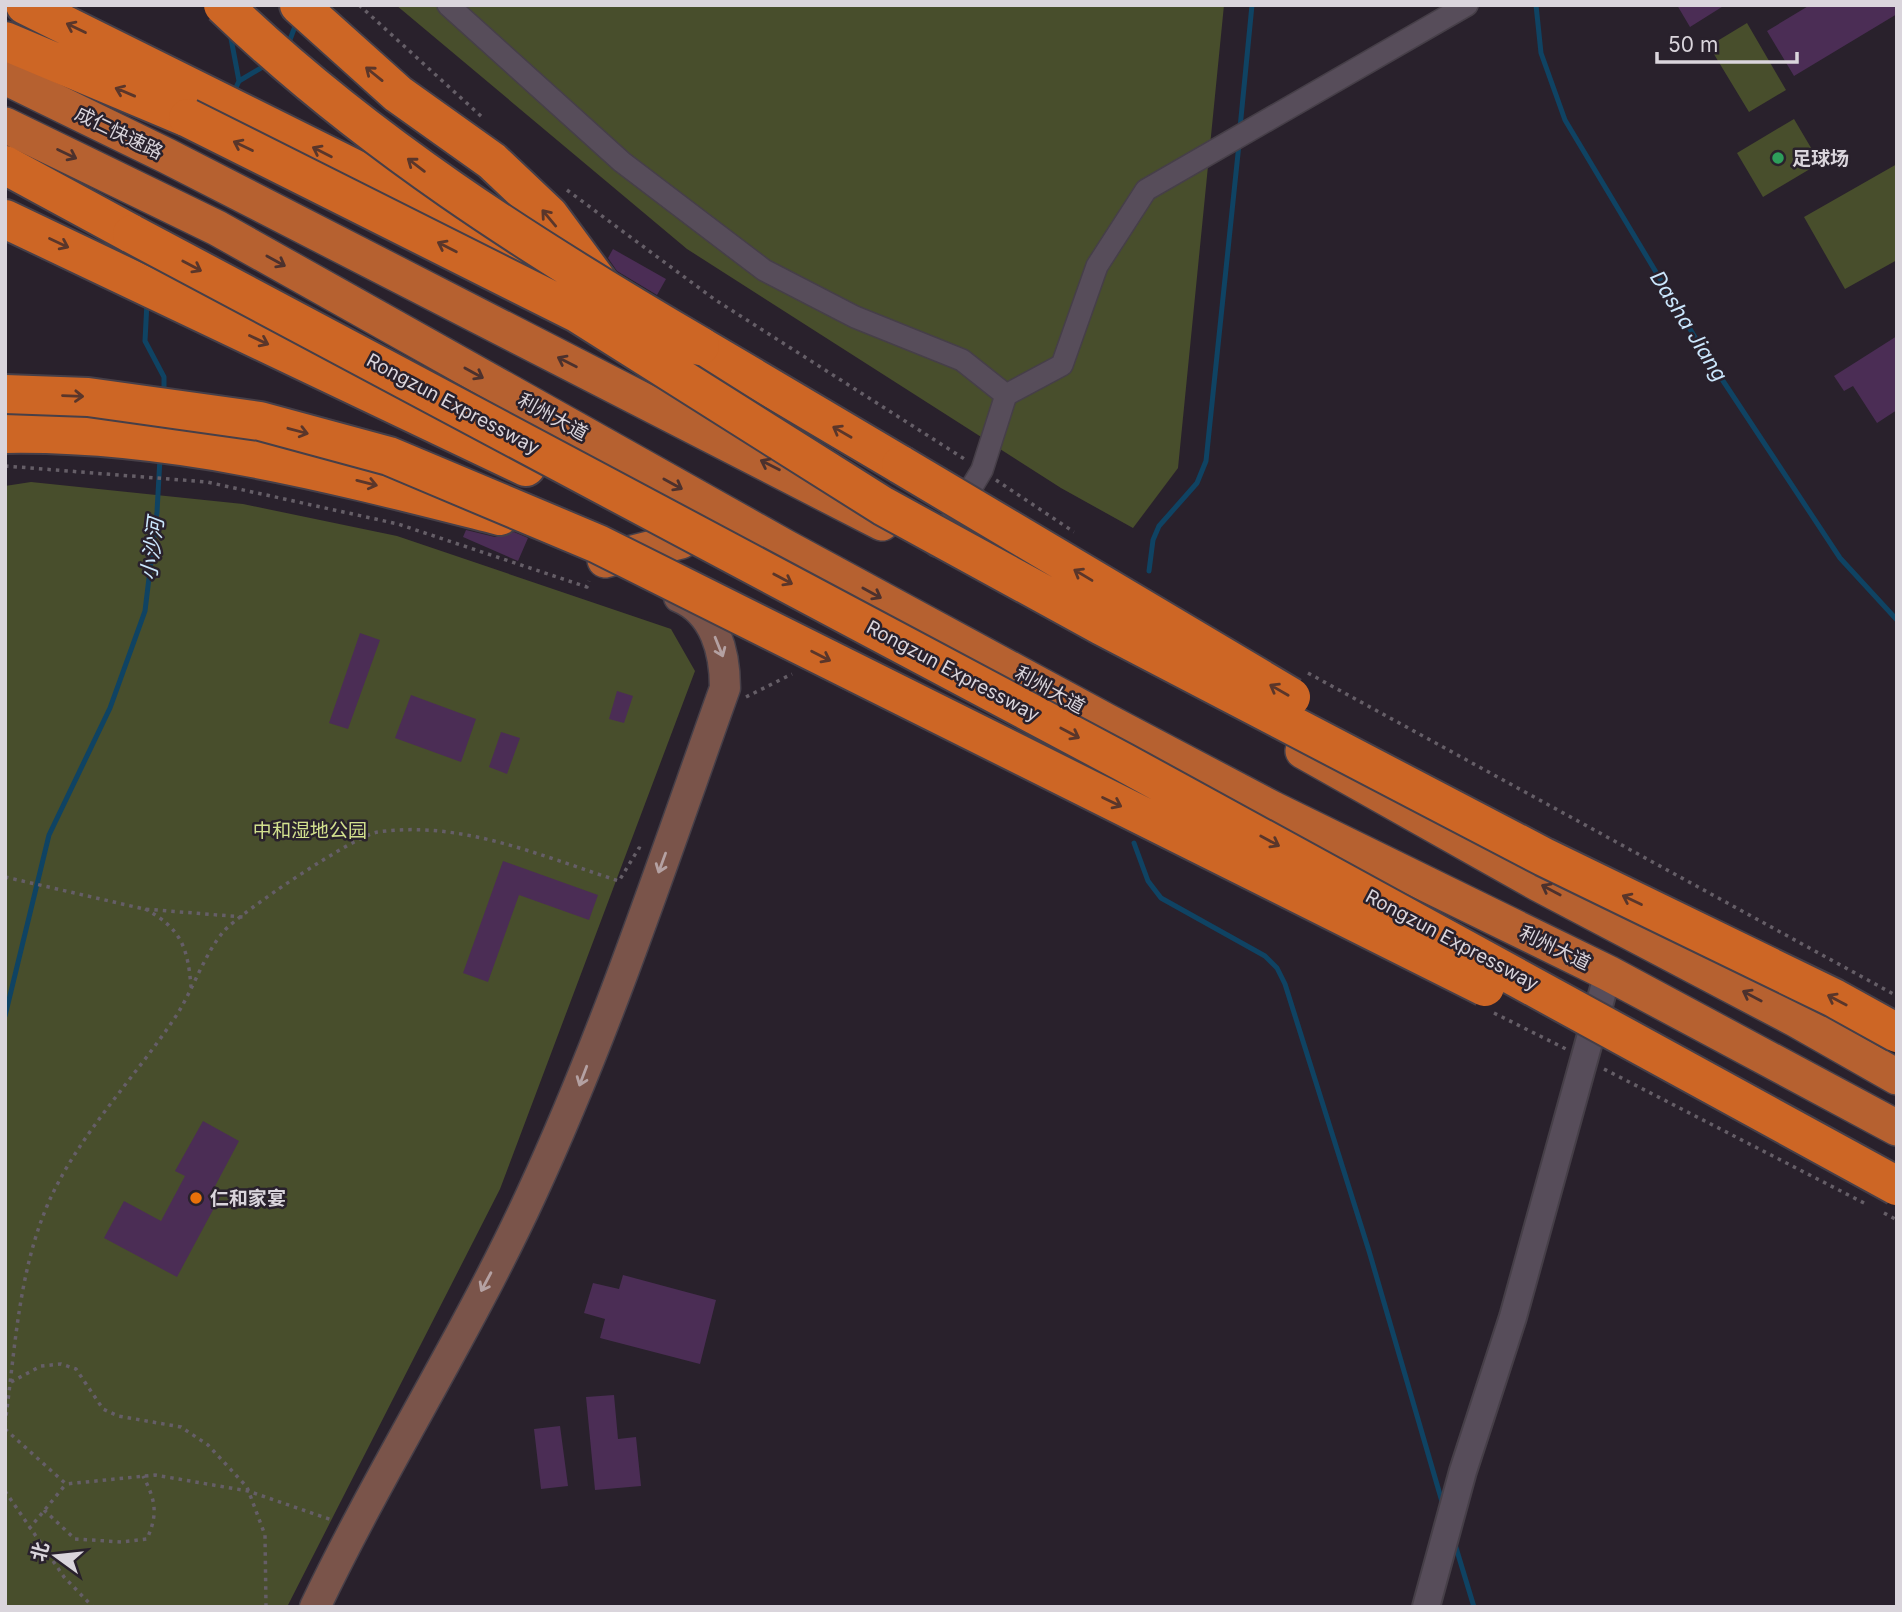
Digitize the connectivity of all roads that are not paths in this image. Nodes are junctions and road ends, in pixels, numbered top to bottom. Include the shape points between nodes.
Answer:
1 (25, 5) edge
2 (223, 5) edge
3 (449, 5) edge
4 (1467, 5) edge
5 (310, 17) edge
6 (5, 41) edge
7 (5, 77) edge
8 (195, 105) junction
9 (5, 125) edge
10 (5, 165) edge
11 (5, 219) edge
12 (620, 312) junction
13 (5, 394) edge
14 (1006, 395) junction
15 (5, 434) edge
16 (526, 467) joint
17 (500, 516) joint
18 (884, 524) junction
19 (681, 541) junction
20 (785, 547) junction
21 (933, 551) junction
22 (598, 561) junction
23 (1544, 857) junction
24 (1608, 973) junction
25 (1897, 1033) edge
26 (1627, 1035) junction
27 (1897, 1077) edge
28 (1897, 1128) edge
29 (1897, 1186) edge
30 (315, 1607) edge
31 (1426, 1607) edge

8 -> 1 highway
23 -> 2 highway, bridge via 1421,773 584,278 443,186 342,109
3 - 14 street via 622,162 764,270 855,317 962,360
4 - 14 street via 1146,190 1097,266 1062,365
12 -> 5 highway via 548,215 492,161 398,94
8 -> 6 highway
18 -> 7 highway, 成仁快速路
12 -> 8 highway via 265,124
23 -> 8 highway, bridge via 883,506 577,313
9 -> 20 highway, 利州大道 via 217,228
10 -> 26 highway, Rongzun Expressway, bridge
11 -> 16 highway
12 - 18 highway
13 -> 26 highway, bridge via 88,397 260,421 389,456 598,544 1528,1008
14 - 21 street via 982,470
15 -> 17 highway via 133,458 358,480
16 - 19 highway
17 - 22 main road
18 - 21 highway
19 - 20 highway
19 - 22 highway
20 -> 24 highway, 利州大道 via 1273,809
27 -> 21 highway via 1539,884 1170,676
22 -> 30 main road via 692,602 706,615 725,661 725,688 570,1110 529,1199
25 -> 23 highway, bridge
24 - 28 highway, 利州大道
24 - 31 street via 1513,1317 1463,1471
26 - 29 highway, Rongzun Expressway, bridge

